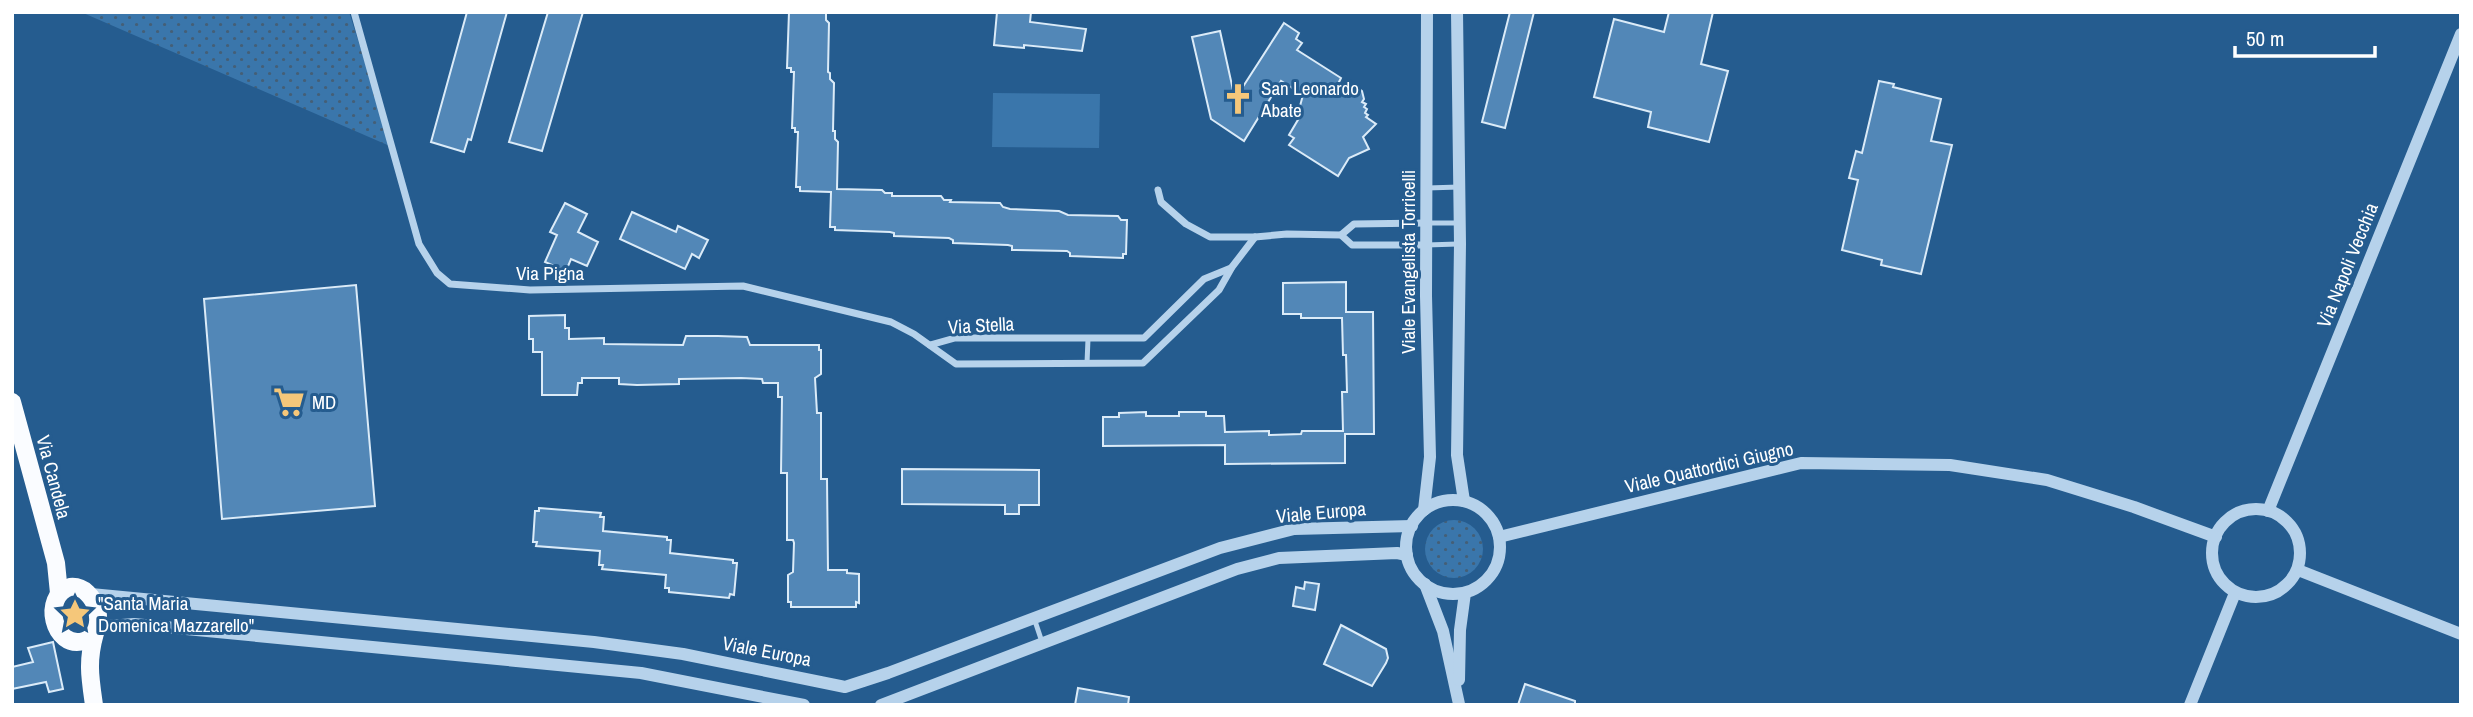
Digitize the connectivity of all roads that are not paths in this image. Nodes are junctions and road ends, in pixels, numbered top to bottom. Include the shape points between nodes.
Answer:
1 (354, 12) edge
2 (1427, 12) edge
3 (1457, 12) edge
4 (2461, 34) edge
5 (1459, 187) junction
6 (1426, 188) junction
7 (1158, 190) dead end
8 (1426, 223) junction
9 (1460, 223) junction
10 (1341, 234) junction
11 (1255, 237) junction
12 (1426, 244) junction
13 (1460, 244) junction
14 (1232, 267) junction
15 (1088, 339) junction
16 (930, 345) junction
17 (1087, 363) junction
18 (12, 402) edge
19 (1464, 501) junction
20 (1424, 510) junction
21 (2268, 511) junction
22 (1412, 526) junction
23 (1499, 537) junction
24 (2216, 537) junction
25 (1407, 555) junction
26 (55, 563) junction
27 (2298, 570) junction
28 (1425, 584) junction
29 (83, 590) junction
30 (59, 593) junction
31 (1465, 593) junction
32 (2235, 593) junction
33 (1034, 618) junction
34 (96, 630) junction
35 (2461, 634) edge
36 (72, 640) junction
37 (1042, 643) junction
38 (88, 666) junction
39 (1459, 704) edge
40 (94, 705) edge
41 (804, 705) edge
42 (881, 705) edge
43 (2190, 705) edge

1 - 16 street, Via Pigna via 419,244 437,273 450,284 530,290 743,286 891,322
2 - 6 street, Viale Evangelista Torricelli
3 - 5 street
4 - 21 street, Via Napoli Vecchia
5 - 6 lane
5 - 9 street
6 - 8 street, Viale Evangelista Torricelli
7 - 11 street via 1161,202 1210,237
8 - 9 lane
8 - 10 street via 1354,224
8 - 12 street, Viale Evangelista Torricelli
9 - 13 street
10 - 11 street
10 - 12 street via 1352,245
11 - 14 street, Via Stella
12 - 13 lane
12 - 20 street, Viale Evangelista Torricelli via 1430,457
13 - 19 street via 1457,455
14 - 15 street, Via Stella via 1204,279 1144,338
14 - 17 street, Via Stella via 1219,290 1143,363
15 - 16 street, Via Stella via 955,338
15 - 17 lane
16 - 17 street, Via Stella via 956,364
18 - 26 main road, Via Candela
19 - 20 street via 1436,503
19 - 23 street via 1490,518
20 - 22 street
21 - 24 street via 2245,510 2234,515
21 - 27 street via 2294,529 2301,549
22 - 25 street
22 - 33 street, Viale Europa via 1294,529 1220,548
23 - 24 street, Viale Quattordici Giugno via 1801,463 1950,465 2047,480
23 - 31 street via 1498,562 1491,576
24 - 32 street via 2214,566
25 - 28 street
25 - 37 street via 1279,558
26 - 29 main road, Via Candela
26 - 30 main road, Via Candela
27 - 32 street via 2282,590 2271,595 2259,598
27 - 35 street
28 - 31 street via 1437,591
28 - 39 street via 1444,631
29 - 30 main road
29 - 33 street, Viale Europa via 594,642 683,654 845,687
29 - 34 main road, Via Candela via 97,617
30 - 36 main road, Via Candela via 55,622 61,634
31 - 39 street
32 - 43 street
33 - 37 lane
34 - 36 main road via 83,641
34 - 38 main road, Via Candela
34 - 41 street via 134,624 641,673
36 - 38 main road, Via Candela
37 - 42 street
38 - 40 main road, Via Candela

